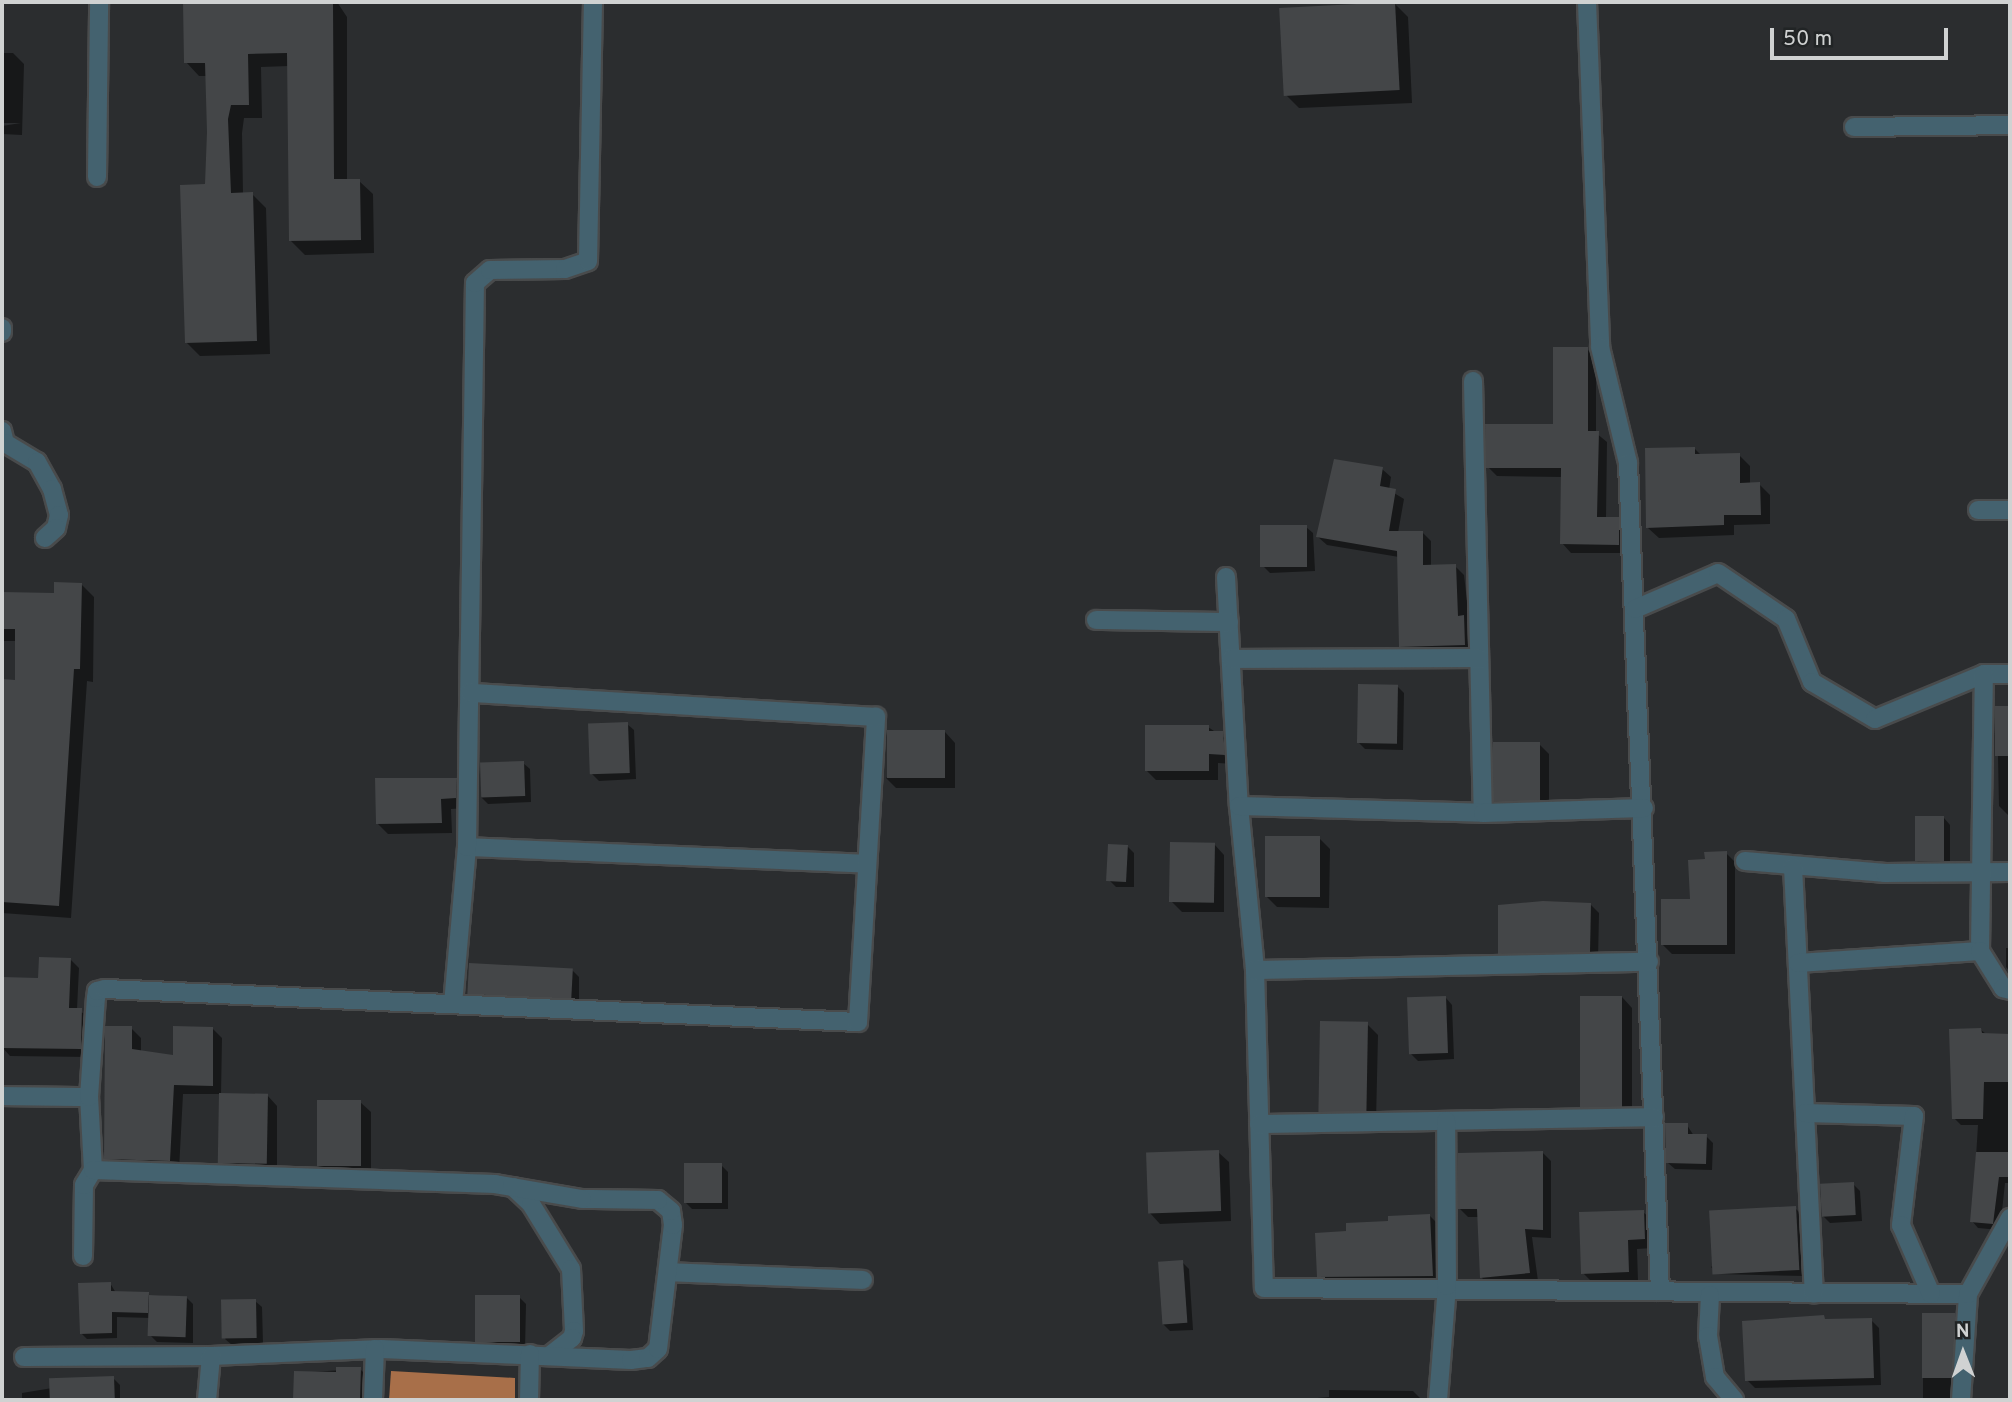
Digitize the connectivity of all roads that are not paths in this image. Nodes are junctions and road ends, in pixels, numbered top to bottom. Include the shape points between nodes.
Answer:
1 (99, 2) edge
2 (593, 2) edge
3 (1587, 2) edge
4 (2010, 125) edge
5 (1854, 127) dead end
6 (97, 177) dead end
7 (1473, 380) dead end
8 (2, 431) edge
9 (1978, 510) dead end
10 (2010, 510) edge
11 (45, 538) dead end
12 (1226, 577) dead end
13 (1635, 609) junction
14 (1096, 620) dead end
15 (1229, 622) junction
16 (1479, 658) junction
17 (1231, 659) junction
18 (1984, 674) junction
19 (2010, 674) edge
20 (470, 693) junction
21 (1239, 806) junction
22 (1644, 808) junction
23 (1483, 813) junction
24 (467, 847) junction
25 (1745, 861) dead end
26 (867, 864) junction
27 (1793, 867) junction
28 (1981, 870) junction
29 (2010, 872) edge
30 (1980, 951) junction
31 (1650, 962) junction
32 (1798, 963) junction
33 (1255, 970) junction
34 (2010, 990) edge
35 (453, 1004) junction
36 (2, 1096) edge
37 (89, 1097) junction
38 (1805, 1113) junction
39 (1654, 1117) junction
40 (1446, 1121) junction
41 (1259, 1124) junction
42 (93, 1170) junction
43 (513, 1187) junction
44 (2010, 1217) edge
45 (83, 1256) dead end
46 (668, 1272) junction
47 (863, 1280) dead end
48 (1447, 1286) junction
49 (1660, 1291) junction
50 (1814, 1293) junction
51 (1931, 1294) junction
52 (1968, 1294) junction
53 (1710, 1295) junction
54 (374, 1349) junction
55 (530, 1354) junction
56 (550, 1355) junction
57 (211, 1356) junction
58 (24, 1357) dead end
59 (207, 1400) edge
60 (373, 1400) edge
61 (529, 1400) edge
62 (1438, 1400) edge
63 (1734, 1400) edge
64 (1961, 1400) edge

1 - 6 street
2 - 20 street via 588,261 565,269 490,270 475,283
3 - 13 street via 1600,347 1628,463
4 - 5 street
7 - 16 street
8 - 11 street via 5,443 37,462 51,489 59,515 56,528
9 - 10 street
12 - 15 street
13 - 18 street via 1718,573 1786,620 1812,682 1875,719
13 - 22 street
14 - 15 street
15 - 17 street
16 - 17 street
16 - 23 street
17 - 21 street
18 - 19 street
18 - 28 street
20 - 24 street
20 - 26 street via 876,717
21 - 23 street
21 - 33 street
22 - 23 street
22 - 31 street
24 - 26 street
24 - 35 street
25 - 27 street
26 - 35 street via 858,1022
27 - 28 street via 1885,873
27 - 32 street
28 - 29 street
28 - 30 street
30 - 32 street
30 - 34 street via 2003,988
31 - 33 street
31 - 39 street
32 - 38 street
33 - 41 street
35 - 37 street via 97,991
36 - 37 street
37 - 42 street
38 - 50 street
38 - 51 street via 1914,1116 1901,1225
39 - 40 street
39 - 49 street
40 - 41 street
40 - 48 street
41 - 48 street via 1264,1288
42 - 43 street
42 - 45 street via 84,1185
43 - 46 street via 582,1199 658,1200 671,1211 673,1225
43 - 56 street via 531,1204 571,1269 574,1331 572,1338
44 - 52 street
46 - 47 street
46 - 56 street via 658,1349 648,1358
48 - 49 street
48 - 62 street
49 - 53 street
50 - 51 street
50 - 53 street
51 - 52 street
52 - 64 street
53 - 63 street via 1708,1336 1715,1377
54 - 55 street
54 - 57 street
54 - 60 street
55 - 56 street
55 - 61 street
57 - 58 street
57 - 59 street

